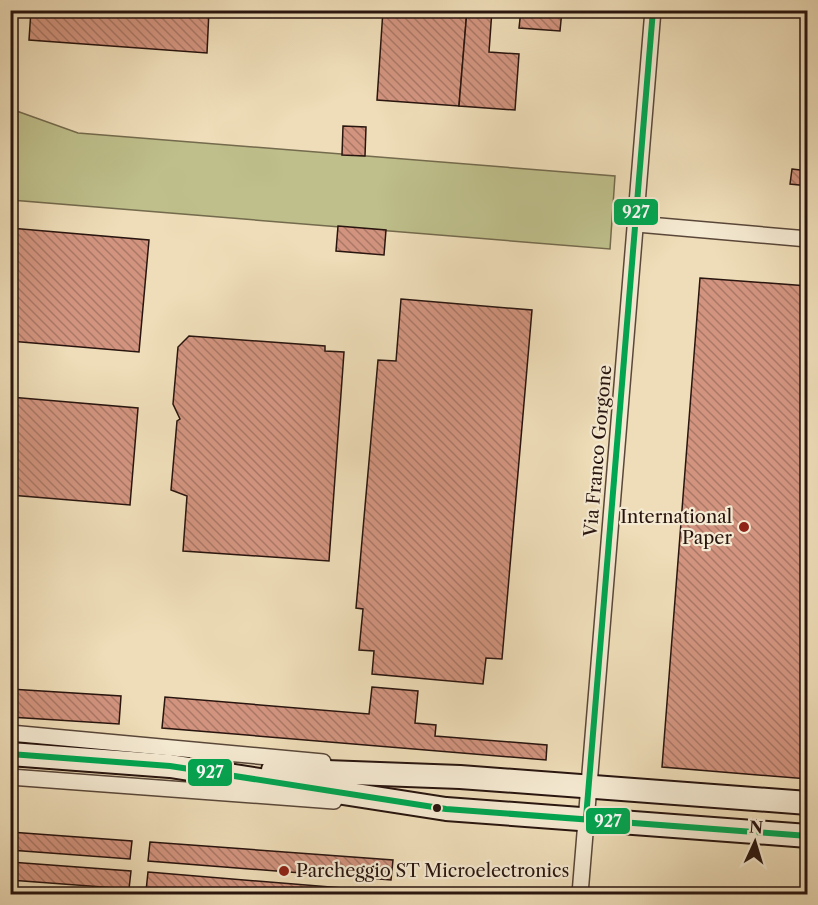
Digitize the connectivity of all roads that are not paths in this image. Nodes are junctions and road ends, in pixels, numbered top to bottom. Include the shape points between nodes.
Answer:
1 (653, 10) edge
2 (637, 224) junction
3 (807, 238) edge
4 (10, 733) edge
5 (10, 754) edge
6 (170, 766) junction
7 (10, 777) edge
8 (460, 777) junction
9 (589, 787) junction
10 (807, 803) edge
11 (446, 810) junction
12 (586, 818) junction
13 (807, 836) edge
14 (580, 894) edge

1 - 2 street, Via Franco Gorgone
2 - 3 street
2 - 9 street, Via Franco Gorgone
4 - 8 street
5 - 6 main road
6 - 8 main road
6 - 11 main road
7 - 11 street
8 - 9 main road
9 - 10 main road
9 - 12 street, Via Franco Gorgone
11 - 12 main road
12 - 13 main road
12 - 14 street, Via Franco Gorgone

